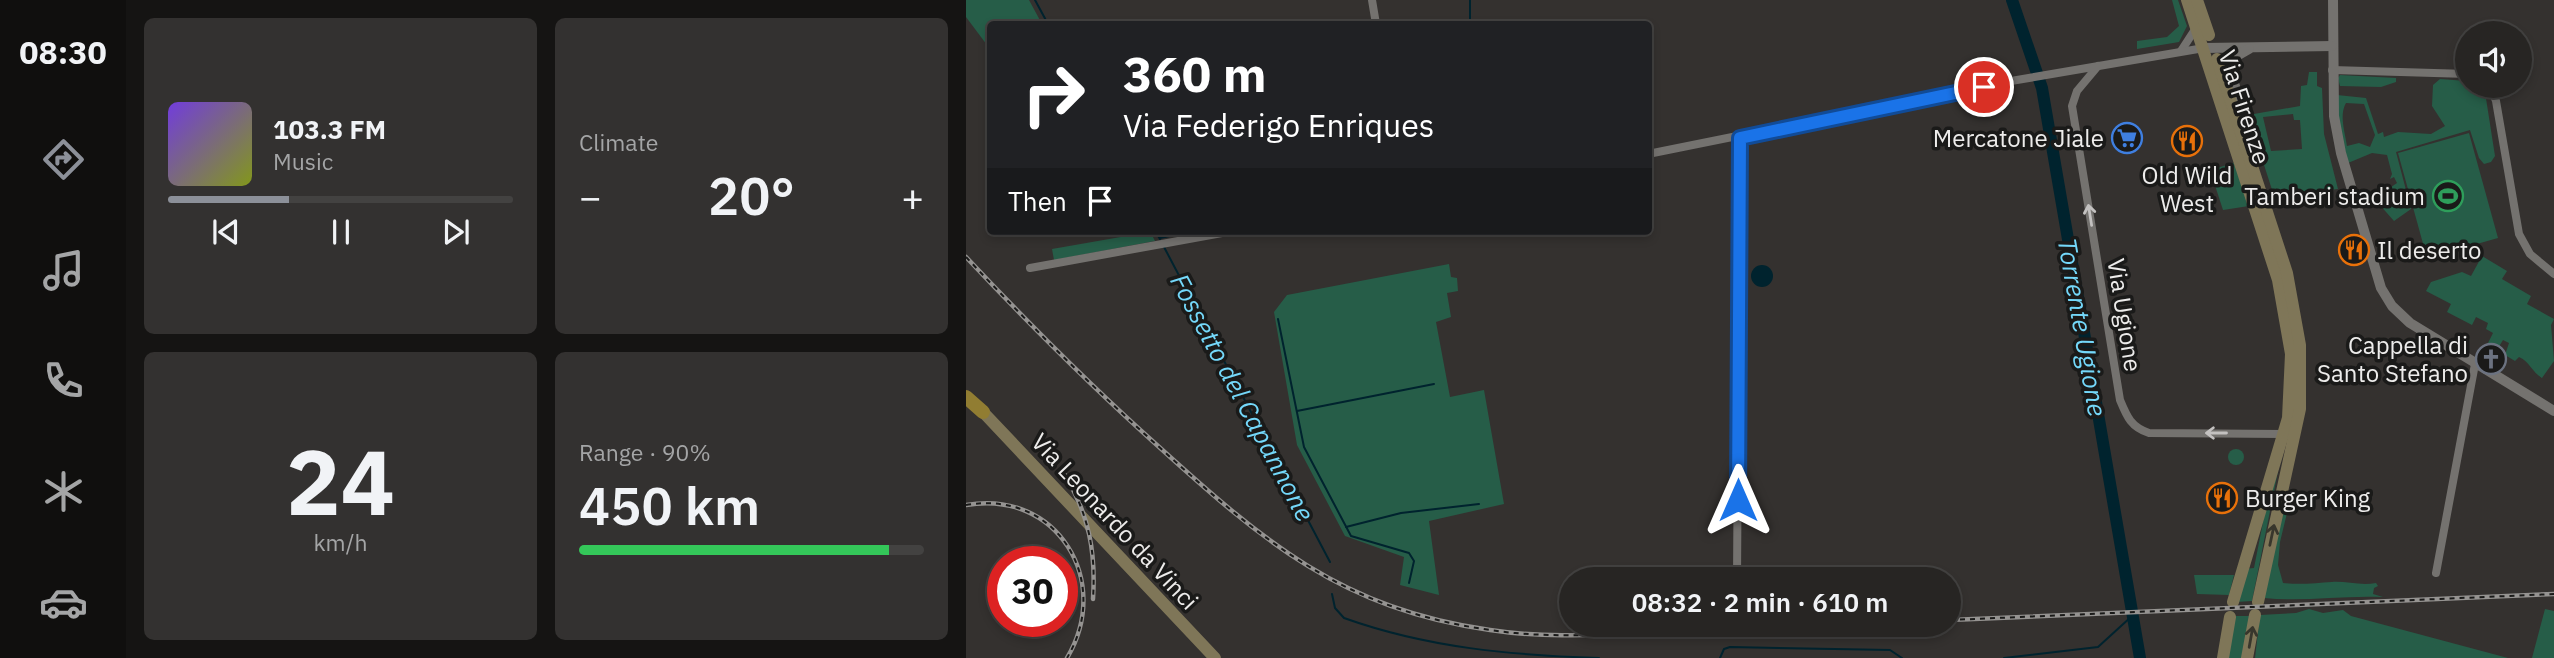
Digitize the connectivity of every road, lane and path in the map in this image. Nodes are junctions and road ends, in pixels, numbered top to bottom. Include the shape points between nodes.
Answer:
1 (1372, 0) edge
2 (2187, 0) edge
3 (2197, 0) edge
4 (2333, 0) edge
5 (1376, 21) edge
6 (2197, 26) junction
7 (2332, 46) junction
8 (2209, 47) junction
9 (2252, 48) junction
10 (2181, 51) junction
11 (2099, 65) junction
12 (2332, 70) junction
13 (2455, 74) edge
14 (2495, 98) edge
15 (1740, 138) junction
16 (1652, 153) edge
17 (2250, 153) junction
18 (1211, 235) edge
19 (1030, 268) dead end
20 (2554, 274) edge
21 (2475, 363) junction
22 (966, 391) edge
23 (966, 399) edge
24 (2554, 411) edge
25 (983, 412) junction
26 (2284, 433) junction
27 (2286, 467) junction
28 (1737, 567) edge
29 (2435, 573) dead end
30 (2233, 602) dead end
31 (2258, 602) dead end
32 (2255, 615) dead end
33 (2230, 617) dead end
34 (1215, 658) edge
35 (2223, 658) edge
36 (2247, 658) edge

1 - 5 street
2 - 6 main road, Via Firenze
3 - 8 main road, Via Firenze
4 - 7 street
6 - 8 main road, Via Firenze
6 - 10 street
7 - 9 street
7 - 12 street
8 - 9 street
8 - 10 street
8 - 17 main road, Via Firenze
8 - 26 main road, Via Firenze via 2285,307 2291,368
9 - 17 street, Via Firenze via 2235,57 2230,70 2248,129
10 - 11 street
11 - 15 street
26 -> 11 street, Via Ugione via 2149,433 2128,419 2120,400 2072,106 2077,91
12 - 13 street
12 - 21 street via 2341,153 2381,288 2410,323
14 - 20 street via 2519,234 2530,254
15 - 16 street
15 - 28 street
17 - 27 main road, Via Firenze via 2287,272 2298,328 2300,410
18 - 19 street
21 - 24 street
21 - 29 street
22 - 25 street, Via Leonardo da Vinci
23 - 25 highway
25 - 34 main road, Via Leonardo da Vinci
26 - 27 street, Via Firenze
26 - 30 main road, Via Firenze
31 -> 27 main road, Via Firenze
36 -> 32 main road
33 - 35 main road

